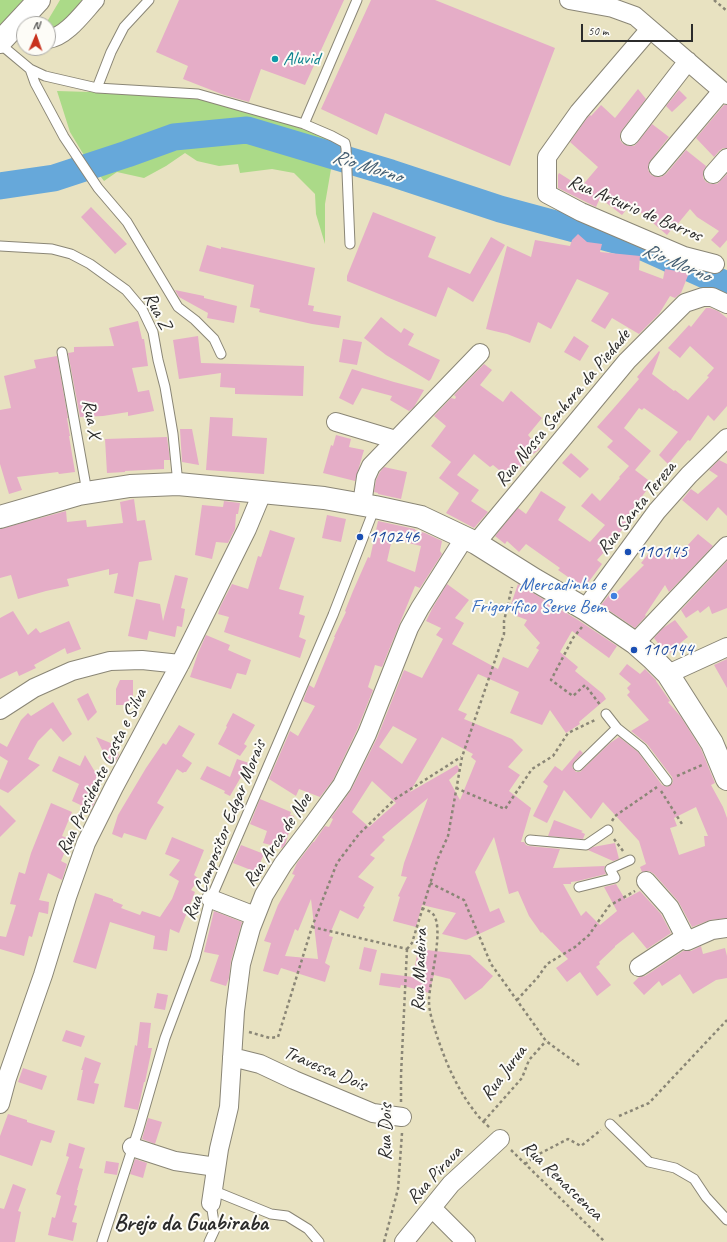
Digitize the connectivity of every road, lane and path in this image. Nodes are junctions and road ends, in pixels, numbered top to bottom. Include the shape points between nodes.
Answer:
1 (39, 0) edge
2 (95, 0) edge
3 (149, 0) edge
4 (357, 0) edge
5 (569, 0) edge
6 (714, 0) edge
7 (727, 11) edge
8 (27, 16) edge
9 (16, 29) edge
10 (650, 29) junction
11 (56, 37) edge
12 (0, 43) edge
13 (688, 61) junction
14 (30, 69) junction
15 (97, 88) junction
16 (724, 93) edge
17 (304, 124) junction
18 (630, 136) dead end
19 (727, 158) edge
20 (658, 167) dead end
21 (713, 174) dead end
22 (350, 244) dead end
23 (0, 246) edge
24 (716, 264) dead end
25 (727, 304) edge
26 (62, 352) dead end
27 (480, 353) dead end
28 (221, 354) dead end
29 (336, 422) dead end
30 (727, 438) edge
31 (396, 440) junction
32 (178, 484) junction
33 (87, 493) junction
34 (262, 493) junction
35 (368, 506) junction
36 (0, 517) edge
37 (470, 540) junction
38 (727, 546) edge
39 (516, 568) junction
40 (589, 611) junction
41 (635, 643) junction
42 (727, 646) edge
43 (180, 664) junction
44 (668, 674) junction
45 (0, 710) edge
46 (606, 714) junction
47 (617, 728) junction
48 (462, 757) junction
49 (578, 766) dead end
50 (725, 769) edge
51 (667, 781) dead end
52 (658, 786) dead end
53 (456, 788) junction
54 (682, 824) dead end
55 (608, 830) joint
56 (530, 840) dead end
57 (630, 860) joint
58 (646, 881) joint
59 (430, 883) junction
60 (579, 887) dead end
61 (211, 899) junction
62 (422, 908) junction
63 (255, 916) junction
64 (312, 927) junction
65 (727, 928) edge
66 (685, 937) junction
67 (407, 949) junction
68 (639, 967) dead end
69 (517, 1000) junction
70 (727, 1020) edge
71 (234, 1028) junction
72 (546, 1041) junction
73 (232, 1057) junction
74 (579, 1065) dead end
75 (3, 1079) edge
76 (0, 1104) edge
77 (402, 1117) junction
78 (484, 1122) junction
79 (610, 1124) junction
80 (500, 1139) junction
81 (132, 1148) junction
82 (525, 1164) junction
83 (216, 1167) junction
84 (212, 1196) junction
85 (432, 1208) junction
86 (727, 1220) edge
87 (102, 1242) edge
88 (209, 1242) edge
89 (318, 1242) edge
90 (384, 1242) edge
91 (404, 1242) edge
92 (466, 1242) edge
93 (605, 1242) edge

1 - 8 main road
2 - 11 street
3 - 15 lane via 124,27
4 - 17 lane
5 - 10 street via 613,8 635,16
6 - 7 path
9 - 12 main road
10 - 13 street
10 - 24 street, Rua Arturio de Barros via 579,112 547,157 547,194 581,212 684,256
12 - 14 lane
13 - 16 street
13 - 18 street
14 - 15 lane via 45,76
14 - 28 lane via 64,137 98,188 127,222 178,307 214,339
15 - 17 lane via 198,94
16 - 20 street
17 - 22 lane via 345,143
19 - 21 street
23 - 32 lane, Rua Z via 52,249 71,254 90,264 126,290 142,309 153,332 165,387
25 - 37 street, Rua Nossa Senhora da Piedade via 712,297 685,303 627,361
26 - 33 lane, Rua X
27 - 31 street
29 - 31 street
30 - 40 street, Rua Santa Tereza via 657,511
31 - 35 street via 371,466 366,477
32 - 33 main road via 130,486
32 - 34 main road
33 - 36 main road
34 - 35 main road via 324,498
34 - 43 street, Rua Presidente Costa e Silva via 247,529
35 - 37 main road via 421,517
35 - 61 lane, Rua Compositor Edgar Morais via 333,615
37 - 39 main road
37 - 63 street, Rua Arca de Noe via 420,608 409,628 366,734 342,785 283,864 264,895
38 - 41 street
39 - 40 main road
39 - 48 path via 504,621 504,634
40 - 41 main road
40 - 46 path via 551,680 573,696 585,685
41 - 44 main road
42 - 44 street
43 - 45 street via 142,660 102,663 72,671 34,688
43 - 75 street, Rua Presidente Costa e Silva via 86,842 43,975
44 - 50 main road via 712,743
46 - 47 lane
46 - 53 path via 568,733 553,756 532,769 504,809
47 - 49 lane
47 - 51 lane via 642,748
48 - 53 path
48 - 64 path via 395,799 359,834 337,863
52 - 54 path
53 - 59 path via 448,836
55 - 56 lane via 586,845
55 - 57 path
57 - 60 lane via 610,869 615,878
58 - 66 street via 670,908
58 - 69 path via 646,885 609,906 589,935 547,964
59 - 62 path
59 - 69 path via 464,900 492,964
61 - 63 street
61 - 81 lane, Rua Compositor Edgar Morais
62 - 67 path via 412,943
62 - 78 path, Rua Madeira via 432,913 436,921 437,934 429,1000 431,1016 455,1081
63 - 71 street, Rua Arca de Noe via 241,964
64 - 67 path
64 - 71 path via 278,1037 270,1038
65 - 66 street via 712,930 687,940
66 - 68 street
67 - 77 path, Rua Dois via 401,1075
69 - 72 path
70 - 79 path via 649,1103 620,1116
71 - 73 street, Rua Arca de Noe
72 - 74 path
72 - 78 path, Rua Jurua via 529,1060 522,1078
73 - 77 street, Travessa Dois via 260,1064 373,1113
73 - 83 street, Rua Arca de Noe via 229,1107
75 - 76 street, Rua Presidente Costa e Silva
77 - 90 path, Rua Dois via 398,1189
78 - 80 path, Rua Madeira
79 - 82 path via 581,1146 568,1139
79 - 86 lane via 650,1162 674,1168 694,1179
80 - 82 path, Rua Renascenca
80 - 85 street, Rua Piraua via 451,1184
81 - 83 street via 175,1161
81 - 87 lane, Rua Compositor Edgar Morais
82 - 93 path, Rua Renascenca
83 - 84 street, Rua Arca de Noe
84 - 88 lane, Rua Arca de Noe via 214,1229
84 - 89 lane via 271,1214 287,1216 308,1229
85 - 91 street, Rua Piraua
85 - 92 street

